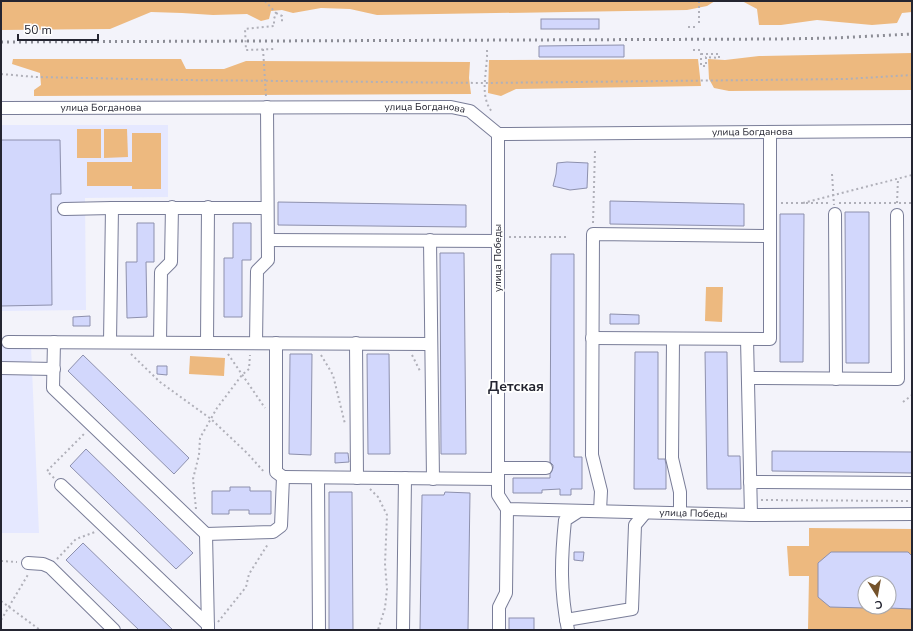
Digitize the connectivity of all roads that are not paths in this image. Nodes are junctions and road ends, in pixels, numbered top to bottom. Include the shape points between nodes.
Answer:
1 (266, 101) junction
2 (1, 108) edge
3 (912, 131) edge
4 (770, 132) junction
5 (498, 134) junction
6 (172, 207) junction
7 (208, 207) junction
8 (112, 208) junction
9 (267, 208) junction
10 (64, 209) dead end
11 (834, 209) road end
12 (897, 209) road end
13 (770, 236) junction
14 (498, 239) junction
15 (268, 240) junction
16 (430, 240) junction
17 (592, 338) junction
18 (672, 339) junction
19 (748, 339) junction
20 (8, 342) dead end
21 (54, 342) junction
22 (114, 342) junction
23 (160, 342) junction
24 (207, 343) junction
25 (256, 343) junction
26 (276, 343) junction
27 (356, 343) junction
28 (431, 344) junction
29 (1, 368) edge
30 (54, 368) junction
31 (748, 378) junction
32 (836, 378) junction
33 (546, 468) dead end
34 (498, 473) junction
35 (283, 477) junction
36 (318, 478) junction
37 (357, 478) junction
38 (405, 478) junction
39 (433, 478) junction
40 (750, 482) junction
41 (912, 483) edge
42 (61, 485) dead end
43 (507, 509) junction
44 (579, 511) junction
45 (600, 511) junction
46 (646, 513) junction
47 (680, 513) junction
48 (912, 514) edge
49 (751, 515) junction
50 (202, 530) junction
51 (32, 564) road end
52 (567, 625) edge
53 (210, 627) edge
54 (114, 630) edge
55 (319, 630) edge
56 (403, 630) edge
57 (499, 630) edge

1 - 2 street, улица Богданова
1 - 5 street, улица Богданова via 451,107 470,111
1 - 9 street
3 - 4 street, улица Богданова
4 - 5 street, улица Богданова via 735,129
4 - 13 street
5 - 14 street, улица Победы
6 - 7 street
6 - 8 street
6 - 23 street via 171,262 161,272
7 - 9 street
7 - 24 street
8 - 10 street
8 - 22 street
9 - 15 street
11 - 32 street
12 - 32 street via 898,379
13 - 17 street via 593,234
13 - 19 street via 770,339
14 - 16 street
14 - 34 street, улица Победы
15 - 16 street
15 - 25 street via 268,260 257,272
16 - 28 street
17 - 18 street
17 - 45 street via 592,455 601,491
18 - 19 street
18 - 47 street via 672,458 680,492
19 - 31 street
20 - 21 street
21 - 22 street
21 - 30 street
22 - 23 street
23 - 24 street
24 - 25 street
25 - 26 street
26 - 27 street
26 - 35 street via 276,472
27 - 28 street
27 - 37 street
28 - 39 street
29 - 30 street
30 - 50 street via 53,388
31 - 32 street
31 - 40 street
33 - 34 street
34 - 39 street
34 - 43 street, улица Победы via 498,495
35 - 36 street
35 - 50 street via 281,526 274,532
36 - 37 street
36 - 55 street
37 - 38 street
38 - 39 street
38 - 56 street
40 - 41 street
40 - 49 street
42 - 53 street
43 - 44 street, улица Победы
43 - 57 street via 506,593 499,607
44 - 45 street, улица Победы
44 - 52 street via 565,520 561,573
45 - 46 street, улица Победы
46 - 47 street, улица Победы
46 - 52 street via 635,525 632,609
47 - 49 street, улица Победы
48 - 49 street, улица Победы
50 - 53 street
51 - 54 street via 50,567

